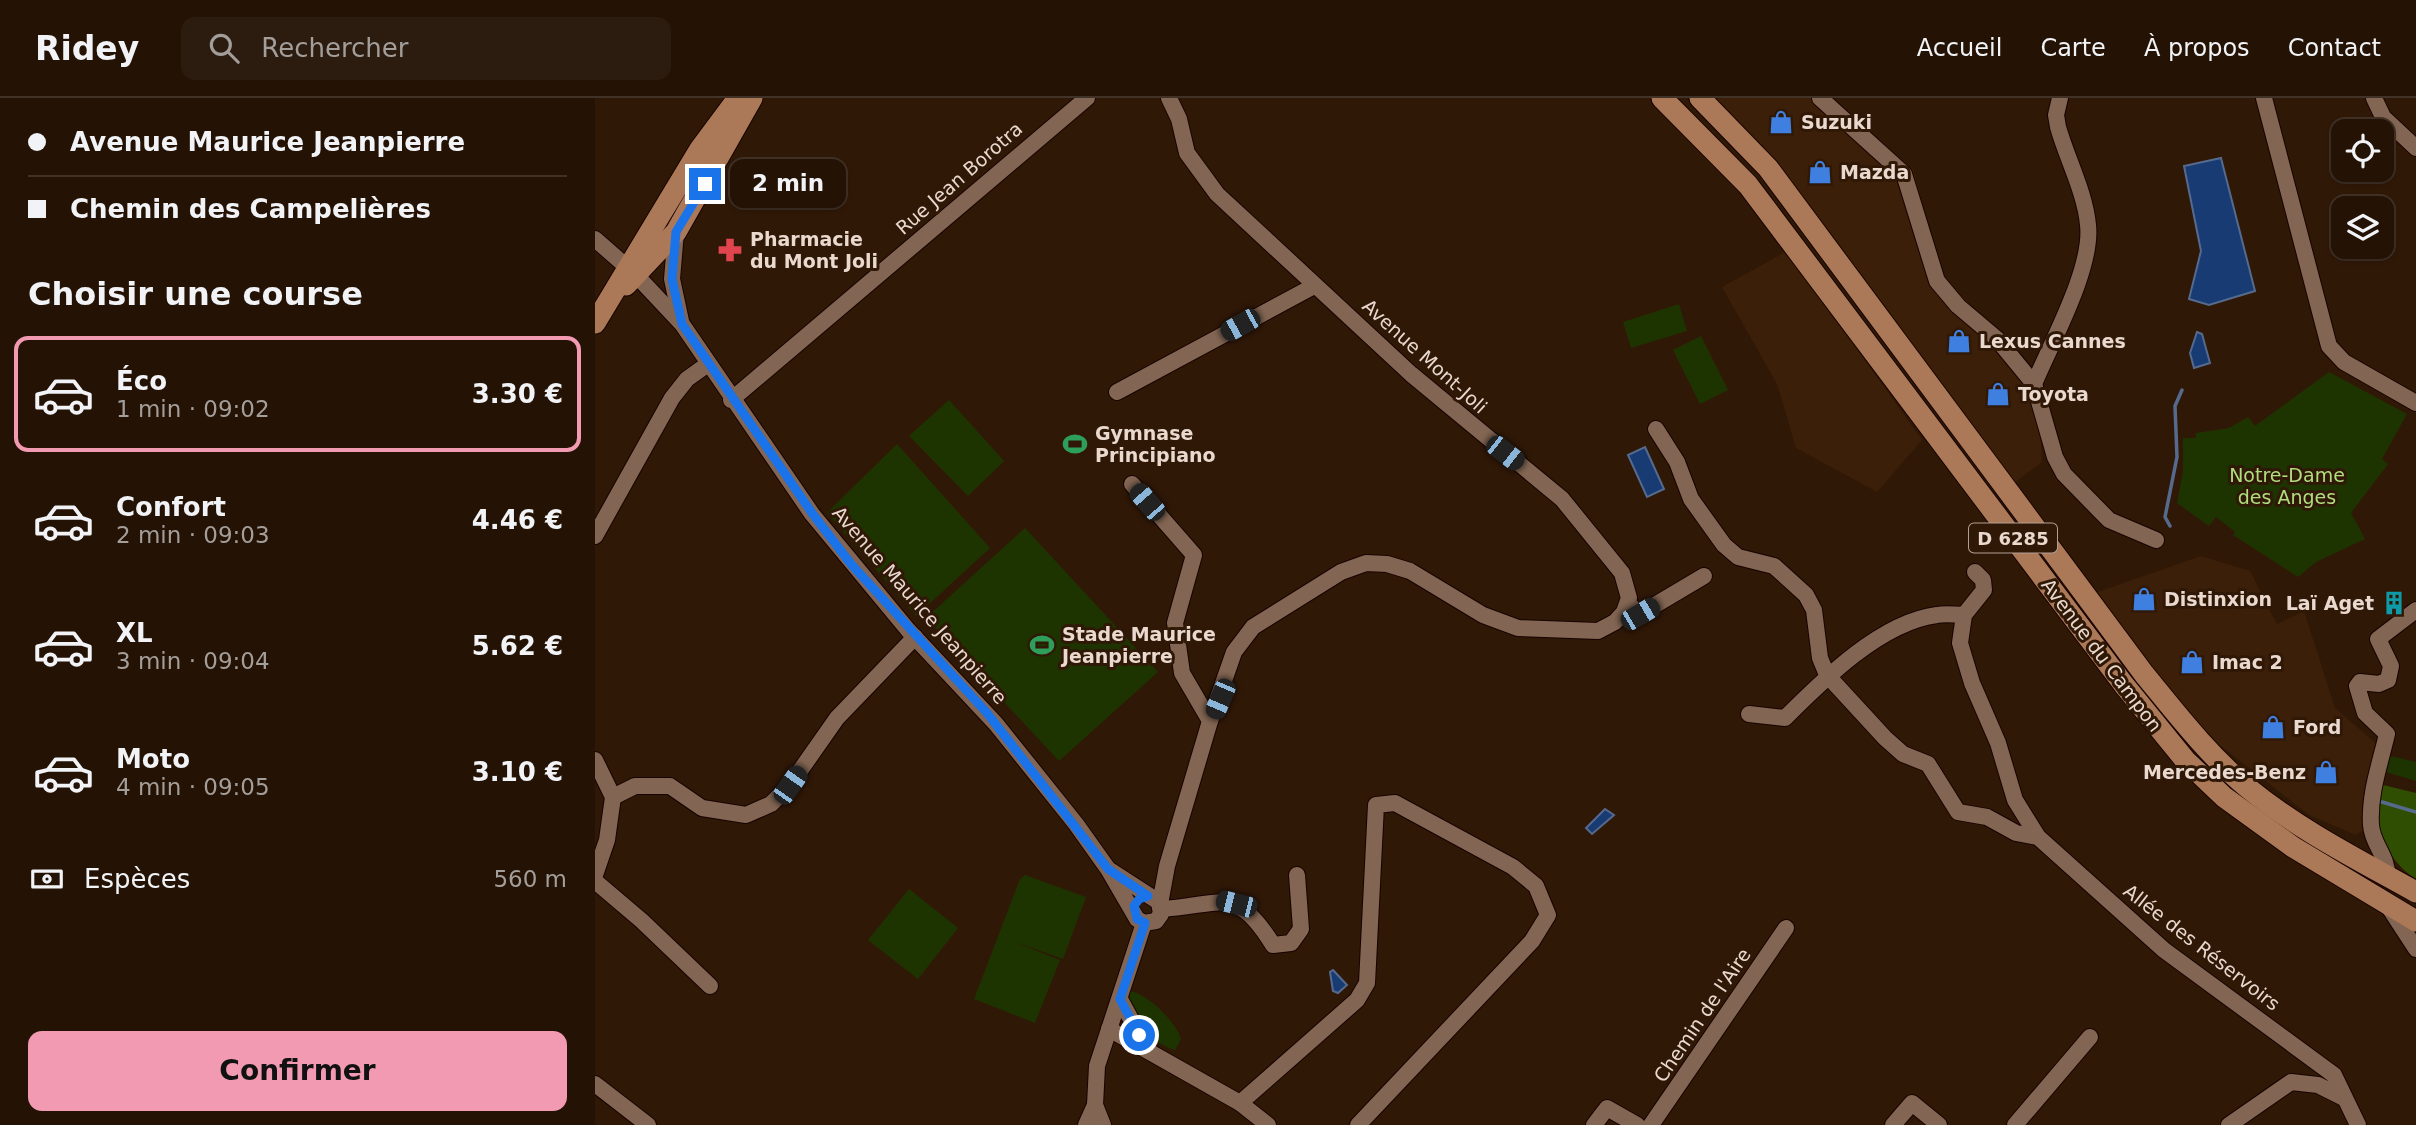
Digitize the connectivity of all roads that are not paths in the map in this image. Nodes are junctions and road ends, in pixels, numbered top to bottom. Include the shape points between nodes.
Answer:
1 (738, 98) edge
2 (752, 98) edge
3 (1087, 98) edge
4 (1169, 98) edge
5 (1662, 98) edge
6 (1700, 98) edge
7 (1821, 98) edge
8 (2060, 98) edge
9 (2264, 98) edge
10 (2374, 98) edge
11 (2416, 148) edge
12 (676, 232) junction
13 (595, 239) edge
14 (632, 271) junction
15 (1314, 286) junction
16 (595, 323) edge
17 (682, 324) junction
18 (708, 364) junction
19 (2034, 384) junction
20 (1117, 392) dead end
21 (731, 400) junction
22 (2416, 403) edge
23 (1656, 429) dead end
24 (1132, 484) dead end
25 (595, 536) edge
26 (2156, 540) dead end
27 (1975, 572) dead end
28 (1704, 576) dead end
29 (1628, 604) junction
30 (2416, 610) edge
31 (1964, 615) junction
32 (915, 637) junction
33 (1827, 675) junction
34 (1749, 714) dead end
35 (1210, 721) junction
36 (595, 760) edge
37 (613, 797) junction
38 (2038, 837) junction
39 (1108, 869) junction
40 (595, 875) edge
41 (1297, 875) dead end
42 (2387, 876) junction
43 (595, 881) edge
44 (2416, 892) edge
45 (1156, 903) junction
46 (2386, 904) junction
47 (1133, 911) junction
48 (2416, 921) edge
49 (1145, 923) junction
50 (1786, 928) dead end
51 (2416, 932) edge
52 (2416, 949) edge
53 (710, 986) dead end
54 (1120, 999) junction
55 (1109, 1029) junction
56 (2090, 1037) dead end
57 (1149, 1051) junction
58 (595, 1084) edge
59 (2344, 1098) junction
60 (1240, 1103) junction
61 (1095, 1105) junction
62 (648, 1125) edge
63 (1086, 1125) edge
64 (1103, 1125) edge
65 (1268, 1125) edge
66 (1358, 1125) edge
67 (1594, 1125) edge
68 (1637, 1125) edge
69 (1651, 1125) edge
70 (1893, 1125) edge
71 (1939, 1125) edge
72 (2015, 1125) edge
73 (2229, 1125) edge
74 (2358, 1125) edge

1 - 14 main road via 700,149
2 - 12 main road
3 - 21 street, Rue Jean Borotra
4 - 15 street, Avenue Mont-Joli via 1187,153 1206,181 1240,219
5 - 46 main road, Avenue du Campon / D 6285 via 1748,185 2131,695 2185,760 2250,818
6 - 42 main road, Avenue du Campon / D 6285 via 1768,168 2144,674 2193,733 2266,801
7 - 19 street via 1904,174 1937,281 1997,339
8 - 19 street via 2058,127 2086,212 2089,239 2081,272
9 - 22 street via 2329,346 2344,362
10 - 11 street via 2383,117
12 - 14 main road
12 - 17 street via 672,279
13 - 14 street, Avenue Maurice Jeanpierre
14 - 16 main road
14 - 17 street, Avenue Maurice Jeanpierre
15 - 20 street
15 - 29 street, Avenue Mont-Joli via 1411,374 1562,499 1622,573
17 - 18 street, Avenue Maurice Jeanpierre
18 - 21 street, Avenue Maurice Jeanpierre
18 - 25 street via 687,379 672,398
19 - 26 street via 2064,474 2109,520
21 - 32 street, Avenue Maurice Jeanpierre via 812,513
23 - 33 street via 1677,462 1691,499 1730,551 1774,566 1811,602
24 - 35 street via 1194,555 1175,623 1182,673
27 - 31 street via 1983,580 1984,590
28 - 29 street via 1640,614
29 - 35 street via 1615,622 1598,631 1518,628 1483,615 1410,571 1387,564 1355,566 1245,634
30 - 42 street via 2378,639 2391,667 2388,680 2357,686 2365,713 2387,734 2375,775 2371,825 2387,863
31 - 33 street via 1936,615 1891,631
31 - 38 street, Allée des Réservoirs via 1959,632 1964,661 1998,743 2015,800
32 - 37 street via 837,718 790,785 771,804 746,815 702,808 670,786 635,786
32 - 39 street, Avenue Maurice Jeanpierre via 996,724
33 - 34 street via 1785,718
33 - 38 street via 1885,738 1903,754 1927,764 1958,812 1987,817 2016,833
35 - 45 street
36 - 37 street
37 - 40 street via 607,840
38 - 59 street, Allée des Réservoirs via 2164,950 2334,1075
39 - 45 street, Avenue Maurice Jeanpierre
39 - 47 street, Avenue Maurice Jeanpierre
41 - 45 street via 1301,929 1291,943 1273,945 1261,926 1236,904 1220,900 1188,908
42 - 44 main road, Avenue du Campon / D 6285
43 - 53 street
45 - 47 street via 1139,899
45 - 49 street via 1156,921
46 - 48 main road, Avenue du Campon / D 6285
46 - 52 street
47 - 49 street
49 - 54 street
50 - 69 street, Chemin de l'Aire
51 - 52 street
54 - 55 street
54 - 57 street
55 - 57 street
55 - 61 street via 1094,1083
56 - 72 street
57 - 60 street
58 - 62 street
59 - 73 street via 2318,1085 2291,1082
59 - 74 street, Allée des Réservoirs
60 - 65 street
60 - 66 street via 1357,1000 1367,983 1376,805 1395,803 1513,867 1536,886 1548,915 1532,942
61 - 63 street
61 - 64 street
67 - 68 street via 1607,1108
70 - 71 street via 1912,1103

